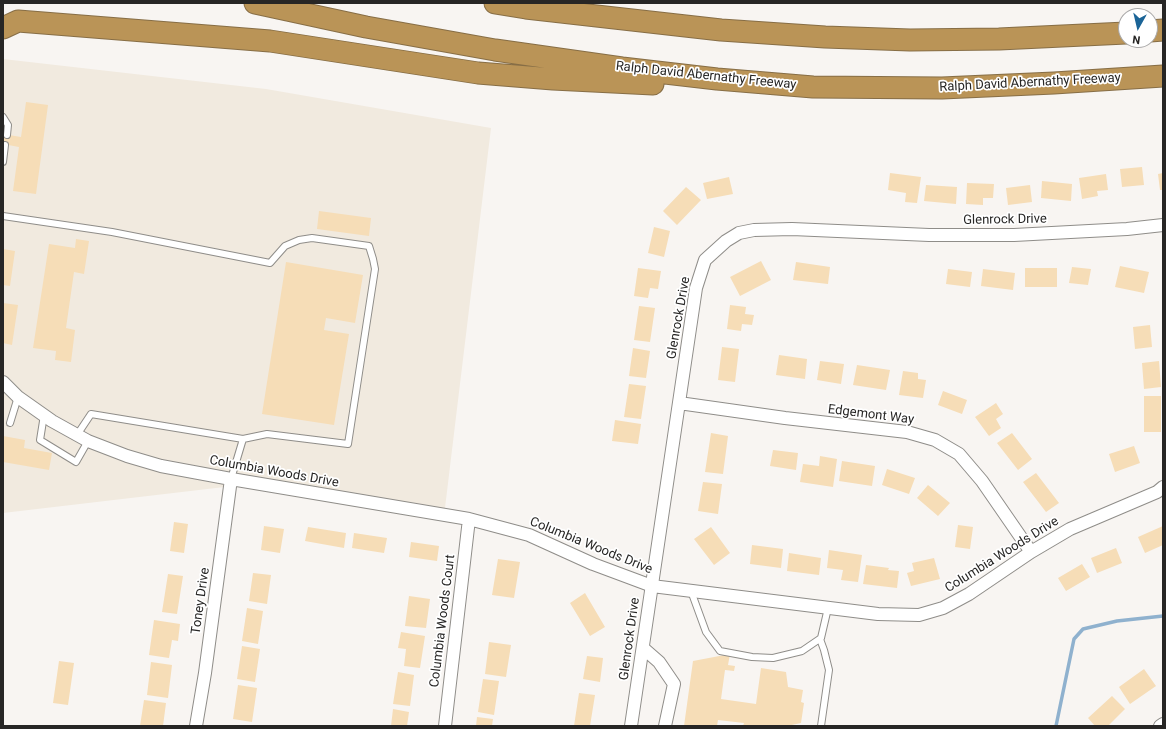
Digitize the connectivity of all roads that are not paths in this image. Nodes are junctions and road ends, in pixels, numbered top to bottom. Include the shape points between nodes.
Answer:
1 (255, 3) edge
2 (495, 3) edge
3 (607, 3) edge
4 (8, 22) edge
5 (721, 30) junction
6 (1118, 33) edge
7 (1163, 76) edge
8 (813, 87) junction
9 (3, 117) edge
10 (7, 135) dead end
11 (5, 145) dead end
12 (4, 153) edge
13 (3, 162) edge
14 (3, 216) edge
15 (1163, 225) edge
16 (3, 382) edge
17 (18, 397) junction
18 (679, 403) junction
19 (44, 415) junction
20 (10, 424) dead end
21 (76, 435) junction
22 (242, 439) junction
23 (88, 441) junction
24 (231, 479) junction
25 (1163, 488) edge
26 (469, 519) junction
27 (1031, 552) junction
28 (652, 586) junction
29 (691, 591) junction
30 (828, 608) junction
31 (820, 639) junction
32 (643, 648) junction
33 (1163, 724) edge
34 (196, 726) edge
35 (445, 726) edge
36 (631, 726) edge
37 (665, 726) edge
38 (821, 726) edge
39 (1160, 726) edge

1 - 8 highway, Ralph David Abernathy Freeway via 366,28 495,50 622,68
2 - 5 highway
3 - 5 highway
4 - 8 highway via 270,41 478,72 545,78 632,83
5 - 6 highway via 910,40
7 - 8 highway, Ralph David Abernathy Freeway via 958,87
9 - 10 lane via 8,125
11 - 12 lane
12 - 13 lane
14 - 22 lane via 112,232 270,263 285,246 299,240 312,238 369,246 374,269 348,444 267,434
15 - 18 street, Glenrock Drive via 1014,235 886,234 792,229 739,233 705,260 696,288
16 - 17 street, Columbia Woods Drive
17 - 19 street, Columbia Woods Drive
17 - 20 lane
18 - 27 street, Edgemont Way via 907,432 935,440 959,454 982,481
18 - 28 street, Glenrock Drive
19 - 21 street, Columbia Woods Drive
19 - 23 lane via 40,440 76,462
21 - 22 lane via 91,414
21 - 23 street, Columbia Woods Drive
22 - 24 lane
23 - 24 street, Columbia Woods Drive via 161,466
24 - 26 street, Columbia Woods Drive
24 - 34 street, Toney Drive
25 - 27 street, Columbia Woods Drive via 1070,529
26 - 28 street, Columbia Woods Drive via 529,535 593,564
26 - 35 street, Columbia Woods Court
27 - 30 street, Columbia Woods Drive via 970,594 943,608 919,615 878,614
28 - 29 street, Columbia Woods Drive
28 - 32 street, Glenrock Drive
29 - 30 street, Columbia Woods Drive
29 - 31 lane via 706,632 720,651 752,658 773,658 802,651
30 - 31 lane
31 - 38 lane via 829,670
32 - 36 street, Glenrock Drive
32 - 37 street via 660,662 674,684
33 - 39 street

